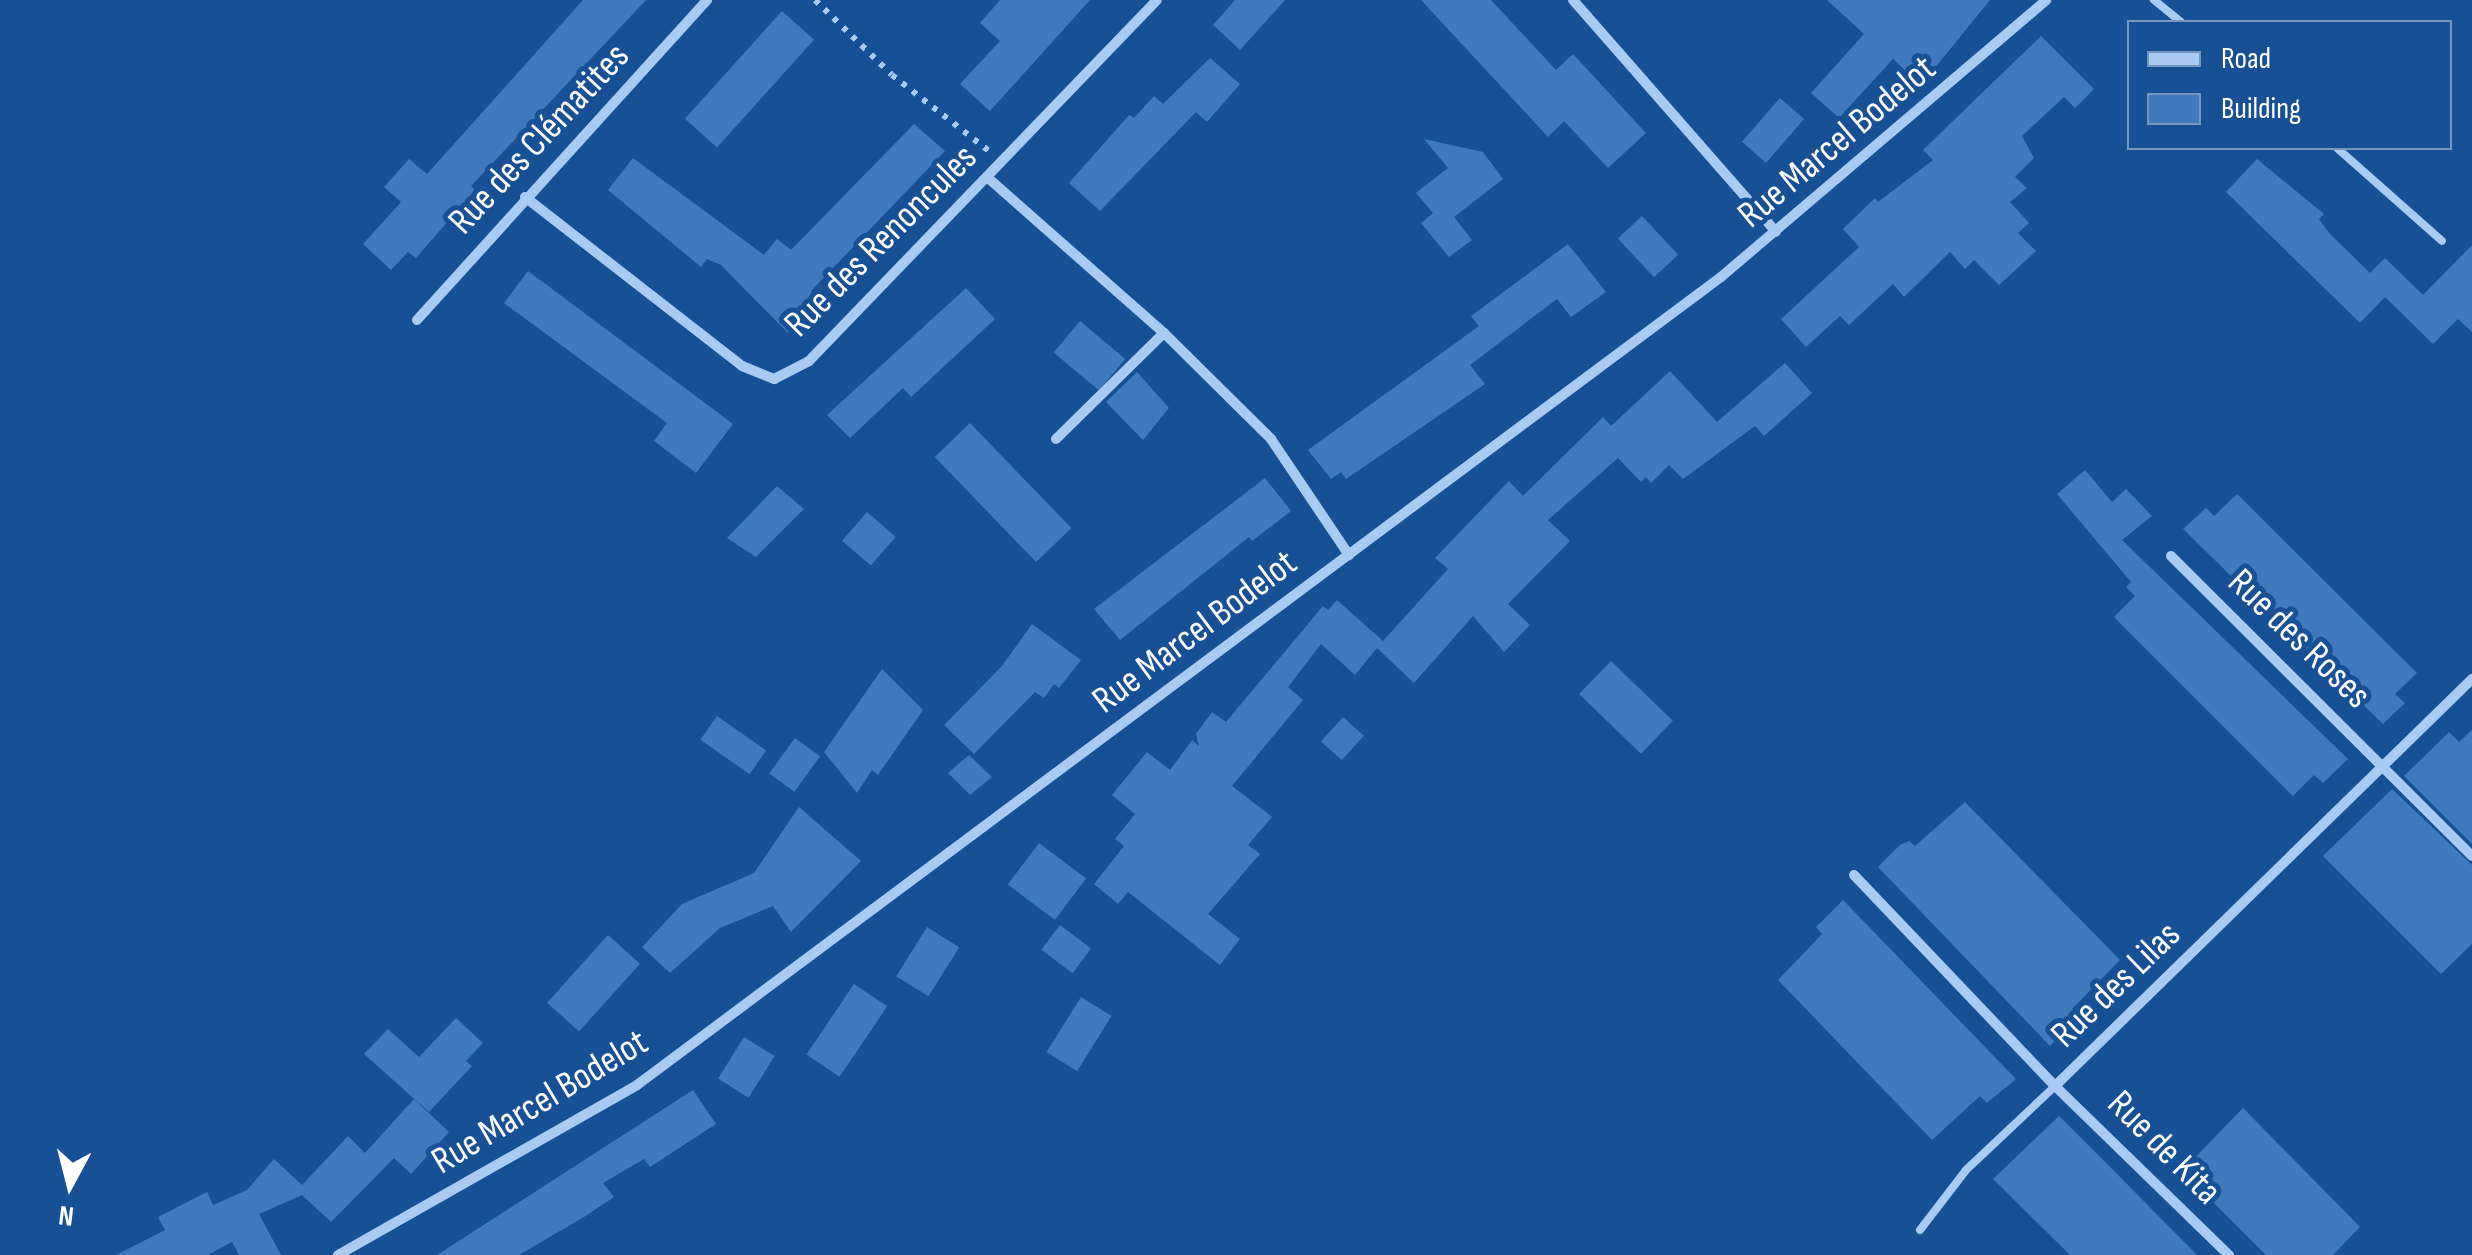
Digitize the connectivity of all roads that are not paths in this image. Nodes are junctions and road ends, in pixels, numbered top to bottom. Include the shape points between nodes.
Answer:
1 (708, 0) edge
2 (1157, 0) edge
3 (1573, 0) edge
4 (2046, 0) edge
5 (2154, 0) edge
6 (2179, 20) edge
7 (2339, 150) edge
8 (987, 176) junction
9 (525, 197) junction
10 (1776, 232) junction
11 (2442, 240) dead end
12 (417, 320) dead end
13 (1164, 333) junction
14 (1056, 439) dead end
15 (1349, 555) junction
16 (2171, 556) dead end
17 (2472, 679) edge
18 (2384, 766) junction
19 (2472, 856) edge
20 (1854, 876) dead end
21 (2055, 1086) junction
22 (1920, 1230) dead end
23 (338, 1255) edge
24 (2228, 1255) edge

1 - 9 street, Rue des Clématites
2 - 8 street, Rue des Renoncules
3 - 10 street
4 - 10 street, Rue Marcel Bodelot
5 - 6 lane
7 - 11 lane
8 - 9 street, Rue des Renoncules via 809,361 774,380 742,366
8 - 13 street
9 - 12 street, Rue des Clématites
10 - 15 street, Rue Marcel Bodelot
13 - 14 street
13 - 15 street via 1271,439
15 - 23 street, Rue Marcel Bodelot via 637,1084
16 - 18 street, Rue des Roses
17 - 18 street, Rue des Lilas
18 - 19 street, Rue des Roses
18 - 21 street, Rue des Lilas
20 - 21 street, Rue des Lilas
21 - 22 lane via 1966,1170
21 - 24 street, Rue de Kita

